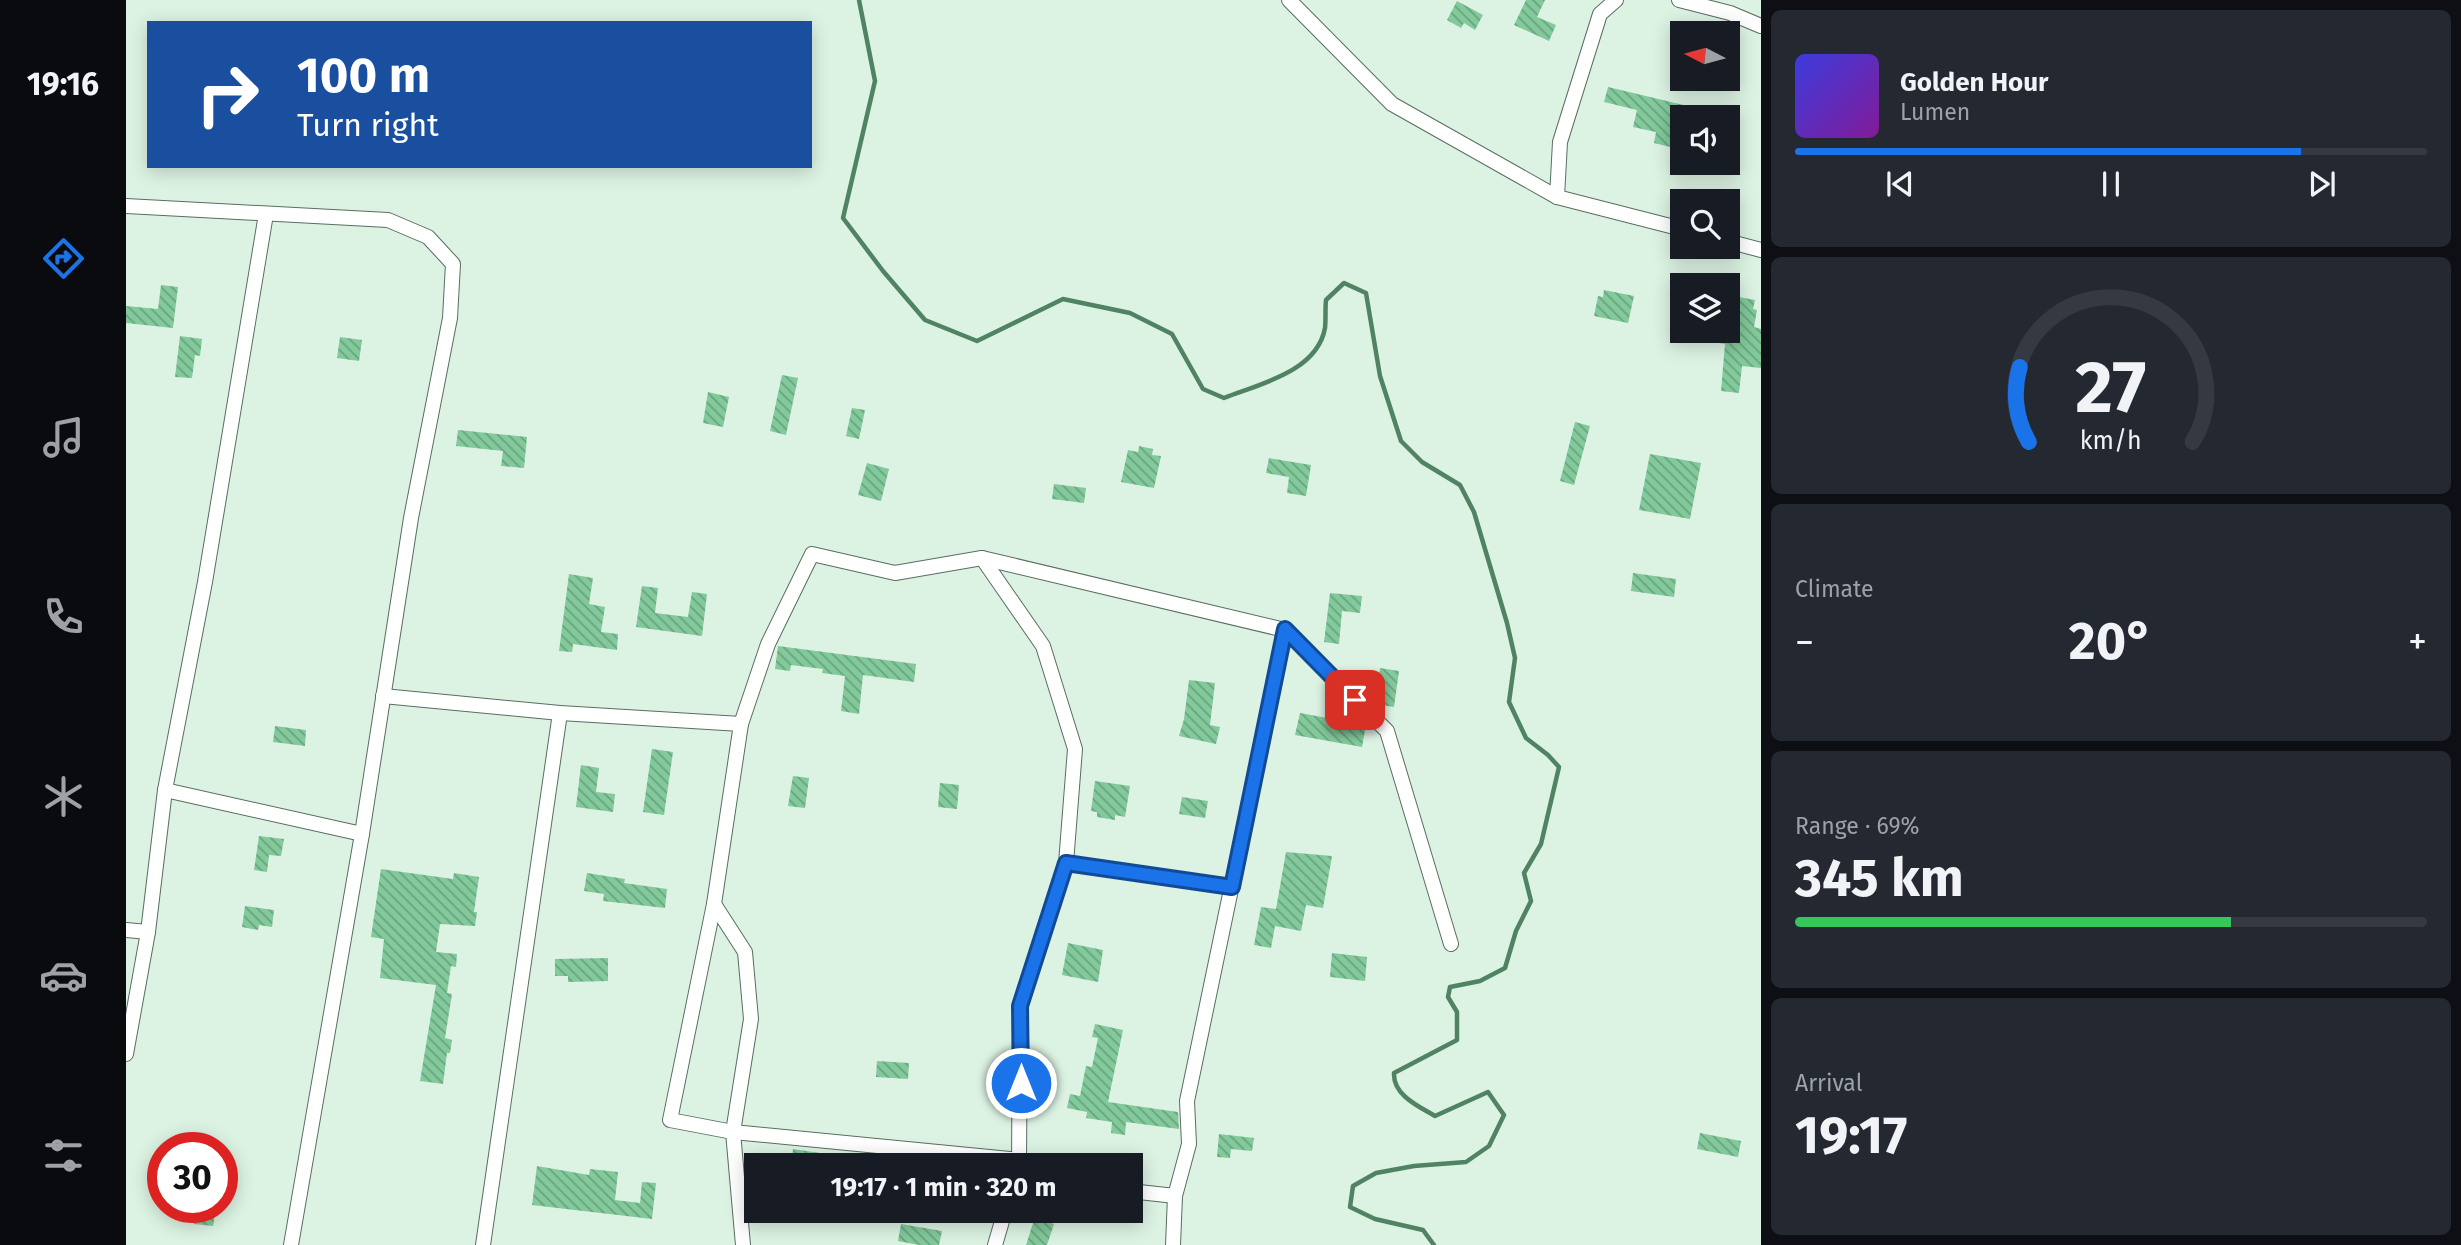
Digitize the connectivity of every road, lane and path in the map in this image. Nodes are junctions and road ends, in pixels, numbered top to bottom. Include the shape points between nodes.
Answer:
1 (1289, 0) edge
2 (1616, 0) edge
3 (1679, 0) edge
4 (1731, 6) edge
5 (1761, 26) edge
6 (1557, 197) junction
7 (126, 206) edge
8 (266, 214) junction
9 (1670, 226) edge
10 (1740, 245) edge
11 (1761, 250) edge
12 (982, 558) junction
13 (1285, 629) junction
14 (383, 696) junction
15 (559, 713) junction
16 (741, 724) junction
17 (165, 790) junction
18 (362, 834) junction
19 (1066, 863) junction
20 (1232, 887) junction
21 (714, 904) junction
22 (126, 930) edge
23 (148, 932) junction
24 (1451, 944) dead end
25 (126, 1054) edge
26 (733, 1132) junction
27 (924, 1153) edge
28 (1024, 1153) edge
29 (1143, 1192) edge
30 (1175, 1196) junction
31 (1001, 1223) edge
32 (291, 1245) edge
33 (483, 1245) edge
34 (743, 1245) edge
35 (995, 1245) edge
36 (1172, 1245) edge

1 - 6 street via 1392,104
2 - 6 street via 1600,14 1560,142
3 - 4 street
4 - 5 street
6 - 9 street
7 - 8 street
8 - 14 street via 388,220 428,237 453,264 450,318
8 - 17 street
10 - 11 street
12 - 13 street
12 - 16 street via 895,573 812,554 768,644
12 - 19 street via 1042,646 1075,750
13 - 20 street
13 - 24 street via 1387,732
14 - 15 street
14 - 18 street
15 - 16 street
15 - 33 street
16 - 21 street
17 - 18 street
17 - 23 street
18 - 32 street
19 - 20 street
19 - 28 street via 1020,1006
20 - 30 street via 1187,1101 1189,1144
21 - 26 street via 745,952 751,1019
21 - 26 street via 670,1120
22 - 23 street
23 - 25 street
26 - 27 street
26 - 34 street
29 - 30 street
30 - 36 street
31 - 35 street

